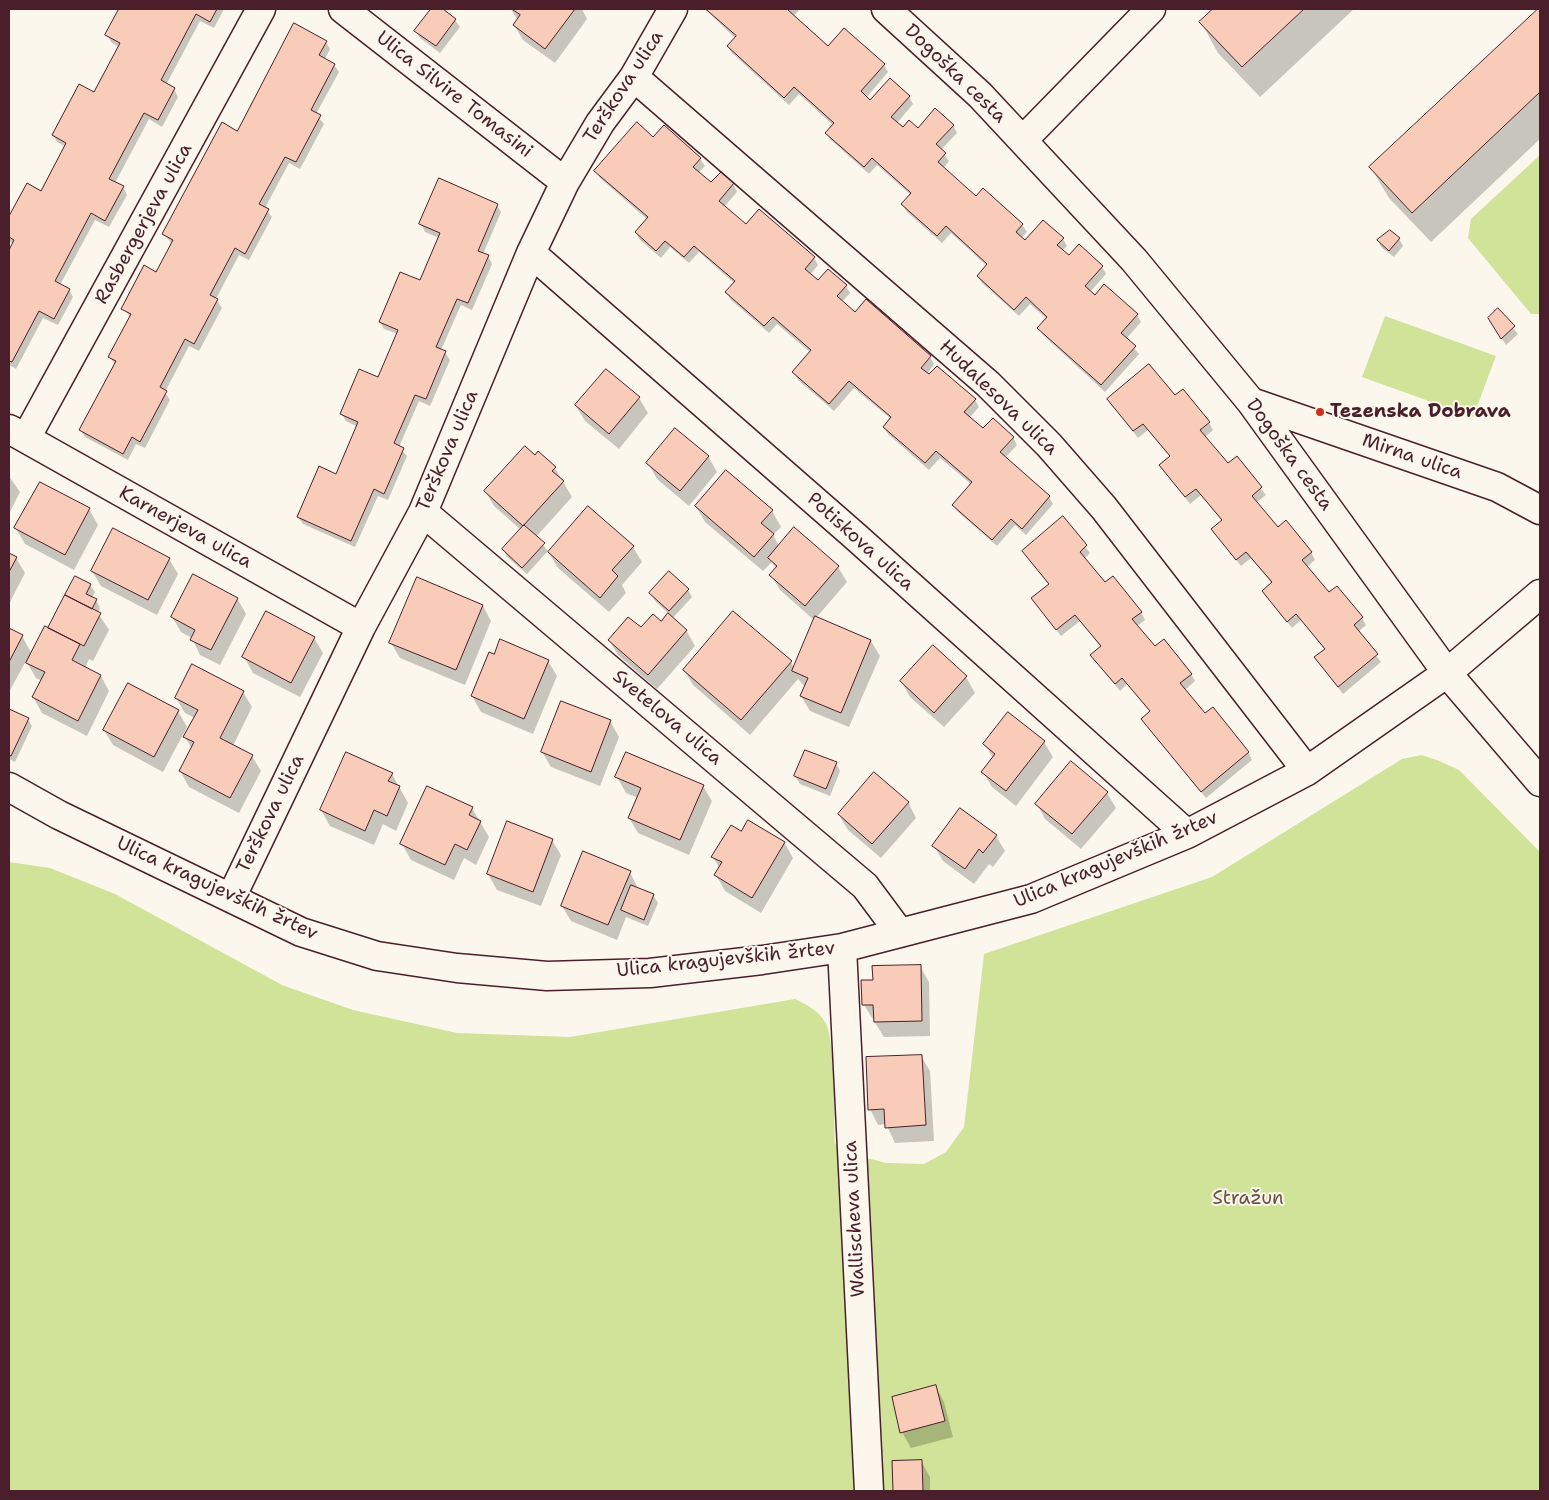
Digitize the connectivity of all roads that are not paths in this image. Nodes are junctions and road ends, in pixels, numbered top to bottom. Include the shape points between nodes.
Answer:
1 (262, 9) edge
2 (343, 9) edge
3 (673, 9) edge
4 (886, 9) edge
5 (1151, 9) edge
6 (634, 77) junction
7 (1023, 140) junction
8 (565, 182) junction
9 (531, 253) junction
10 (1251, 402) junction
11 (18, 434) edge
12 (1540, 510) edge
13 (423, 512) junction
14 (1540, 594) edge
15 (361, 627) junction
16 (1447, 673) junction
17 (1307, 771) junction
18 (1540, 782) edge
19 (9, 788) edge
20 (1187, 834) junction
21 (231, 898) junction
22 (900, 933) junction
23 (842, 948) junction
24 (869, 1491) edge

1 - 11 street, Rasbergerjeva ulica
2 - 8 street, Ulica Silvire Tomasini
3 - 6 street, Terškova ulica
4 - 7 street, Dogoška cesta via 980,95
5 - 7 street
6 - 8 street, Terškova ulica via 600,123
6 - 17 street, Hudalesova ulica via 988,384 1049,445 1104,508
7 - 10 street, Dogoška cesta via 1134,260
8 - 9 street, Terškova ulica
9 - 13 street, Terškova ulica
9 - 20 street, Potiskova ulica via 856,537
10 - 12 street, Mirna ulica via 1497,486
10 - 16 street, Dogoška cesta
11 - 15 street, Karnerjeva ulica
13 - 15 street, Terškova ulica
13 - 22 street, Svetelova ulica via 865,886
14 - 16 street
15 - 21 street, Terškova ulica
16 - 17 street, Ulica kragujevških žrtev
16 - 18 street, Dogoška cesta
17 - 20 street, Ulica kragujevških žrtev
19 - 21 street, Ulica kragujevških žrtev
20 - 22 street, Ulica kragujevških žrtev via 1032,899
21 - 23 street, Ulica kragujevških žrtev via 301,932 377,956 456,968 547,976 650,973
22 - 23 street, Ulica kragujevških žrtev
23 - 24 street, Wallischeva ulica

